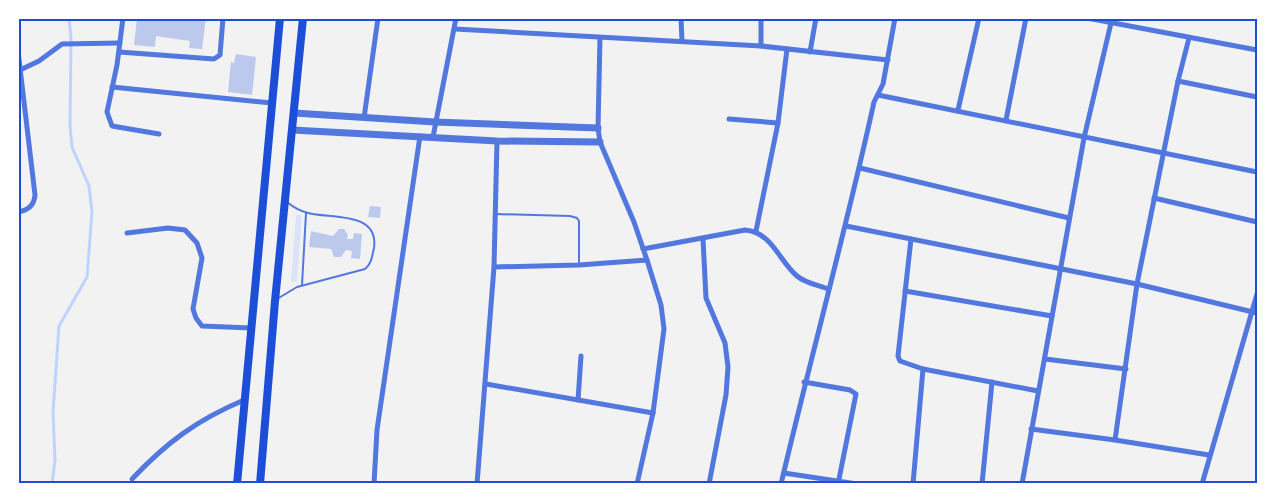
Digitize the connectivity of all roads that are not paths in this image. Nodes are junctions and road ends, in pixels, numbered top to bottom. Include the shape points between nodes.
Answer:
1 (123, 18) edge
2 (223, 18) edge
3 (280, 18) edge
4 (303, 18) edge
5 (378, 18) edge
6 (456, 18) edge
7 (681, 18) edge
8 (761, 18) edge
9 (816, 18) edge
10 (896, 18) edge
11 (979, 18) edge
12 (1026, 18) edge
13 (1087, 18) edge
14 (1111, 23) junction
15 (455, 29) junction
16 (600, 38) junction
17 (1189, 38) junction
18 (682, 41) junction
19 (120, 43) junction
20 (761, 46) junction
21 (787, 49) junction
22 (1257, 50) edge
23 (810, 51) junction
24 (119, 52) junction
25 (18, 53) edge
26 (888, 60) junction
27 (20, 70) junction
28 (1178, 81) junction
29 (112, 87) junction
30 (878, 94) junction
31 (1257, 97) edge
32 (272, 103) junction
33 (958, 110) junction
34 (294, 113) junction
35 (364, 118) junction
36 (729, 119) dead end
37 (1006, 120) junction
38 (435, 122) junction
39 (778, 123) junction
40 (27, 128) junction
41 (598, 128) junction
42 (18, 129) edge
43 (292, 130) junction
44 (159, 134) dead end
45 (420, 136) junction
46 (433, 137) junction
47 (1084, 138) junction
48 (497, 141) junction
49 (600, 142) junction
50 (1163, 154) junction
51 (860, 168) junction
52 (1257, 172) edge
53 (1154, 198) junction
54 (285, 201) junction
55 (18, 212) edge
56 (306, 212) junction
57 (495, 214) junction
58 (1069, 218) junction
59 (1257, 222) edge
60 (846, 226) junction
61 (756, 231) junction
62 (127, 233) dead end
63 (703, 239) junction
64 (911, 239) junction
65 (643, 249) junction
66 (647, 260) junction
67 (579, 265) junction
68 (494, 267) junction
69 (1060, 269) junction
70 (1137, 284) junction
71 (302, 285) junction
72 (828, 289) junction
73 (905, 291) junction
74 (1257, 294) edge
75 (275, 301) junction
76 (1255, 312) edge
77 (1052, 316) junction
78 (252, 328) junction
79 (582, 356) dead end
80 (1046, 359) junction
81 (923, 369) junction
82 (1126, 369) junction
83 (804, 382) junction
84 (992, 382) junction
85 (486, 384) junction
86 (1038, 391) junction
87 (244, 400) junction
88 (578, 400) junction
89 (652, 413) junction
90 (1031, 429) junction
91 (1115, 440) junction
92 (1209, 455) junction
93 (784, 473) junction
94 (132, 479) dead end
95 (839, 483) edge
96 (237, 484) edge
97 (260, 484) edge
98 (374, 484) edge
99 (477, 484) edge
100 (637, 484) edge
101 (709, 484) edge
102 (781, 484) edge
103 (857, 484) edge
104 (913, 484) edge
105 (982, 484) edge
106 (1022, 484) edge
107 (1202, 484) edge

1 - 19 street
2 - 24 street via 220,55 214,59
3 - 32 highway
4 - 34 highway
5 - 35 street
6 - 15 street
7 - 18 street
8 - 20 street
9 - 23 street
10 - 26 street
11 - 33 street
12 - 37 street
13 - 14 street
14 - 17 street
14 - 47 street
15 - 16 street
15 - 38 street
16 - 18 street
16 - 41 street
17 - 22 street
17 - 28 street
18 - 20 street
19 - 24 street
19 - 27 street via 62,44
20 - 21 street
21 - 23 street
21 - 39 street
23 - 26 street
24 - 29 street
25 - 27 street
26 - 30 street
27 - 40 street
28 - 31 street
28 - 50 street
29 - 32 street
29 - 44 street via 107,112 111,126
30 - 33 street
30 - 51 street
32 - 78 highway
33 - 37 street
34 - 35 street
34 - 43 highway
35 - 38 street
36 - 39 street
37 - 47 street
38 - 41 street
38 - 46 street
39 - 61 street
40 - 42 street
40 - 55 street via 34,201 28,210
41 - 49 street
43 - 45 street
43 - 54 highway
45 - 46 street
45 - 98 street via 377,430
46 - 48 street
47 - 50 street
47 - 58 street
48 - 49 street
48 - 57 street
49 - 65 street
50 - 52 street
50 - 53 street
51 - 58 street
51 - 60 street
53 - 59 street
53 - 70 street
54 - 56 lane
54 - 75 highway
56 - 71 lane
56 - 71 lane via 362,221 372,230 374,243 371,263 365,269
57 - 67 lane via 577,218
57 - 68 street
58 - 69 street
60 - 64 street
60 - 72 street
61 - 63 street
61 - 72 street via 797,276
62 - 78 street via 185,230 198,243 202,258 193,309 196,318 202,326
63 - 65 street
63 - 101 street via 705,298 725,343 728,367
64 - 69 street
64 - 73 street
65 - 66 street
66 - 67 street
66 - 89 street via 664,329
67 - 68 street
68 - 85 street
69 - 70 street
69 - 77 street
70 - 76 street
70 - 82 street
71 - 75 lane
72 - 83 street
73 - 77 street
73 - 81 street via 898,356 903,364
74 - 76 street
75 - 97 highway
76 - 92 street
77 - 80 street
78 - 87 highway
79 - 88 street
80 - 82 street
80 - 86 street
81 - 84 street
81 - 104 street
82 - 91 street
83 - 93 street
83 - 95 street via 856,394
84 - 86 street
84 - 105 street
85 - 88 street
85 - 99 street
86 - 90 street
87 - 94 street via 186,429
87 - 96 highway
88 - 89 street
89 - 100 street
90 - 91 street
90 - 106 street
91 - 92 street
92 - 107 street
93 - 95 street
93 - 102 street
95 - 103 street

